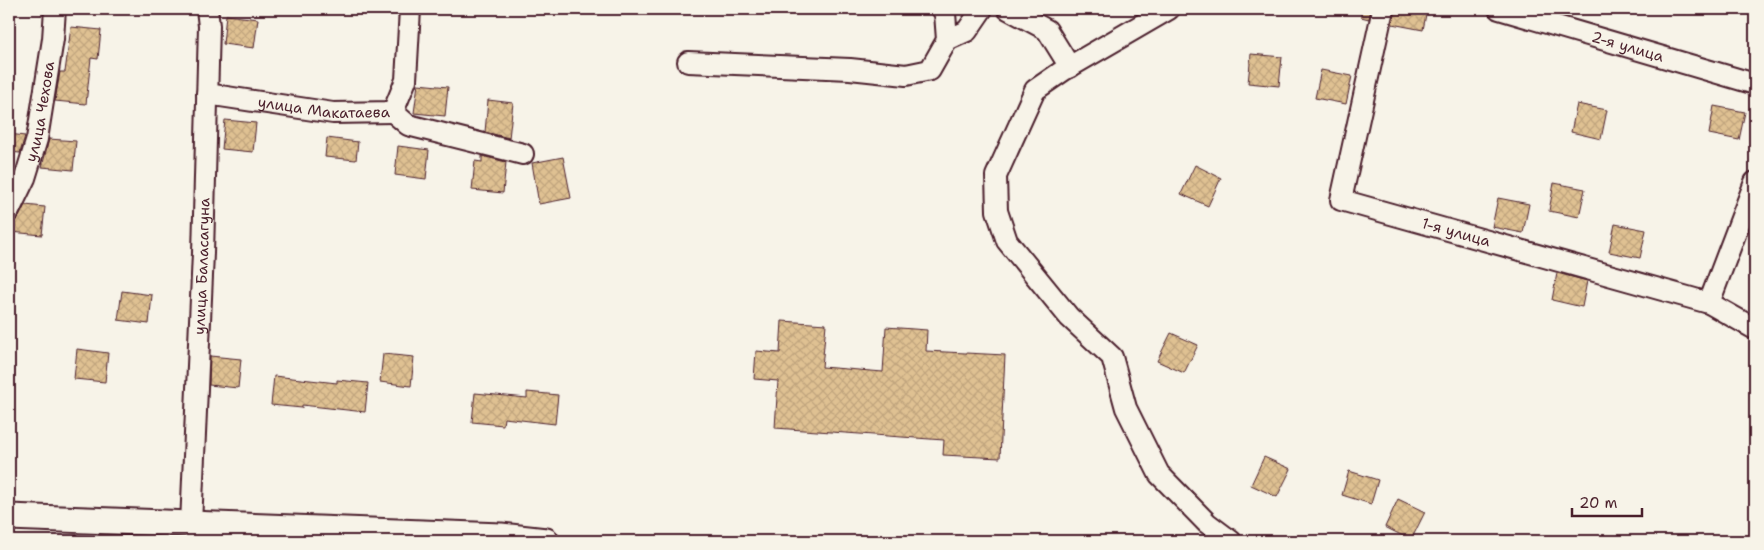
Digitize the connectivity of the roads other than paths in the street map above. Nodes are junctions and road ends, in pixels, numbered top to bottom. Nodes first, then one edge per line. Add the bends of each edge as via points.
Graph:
1 (55, 9) edge
2 (207, 9) edge
3 (410, 9) edge
4 (942, 9) edge
5 (982, 9) edge
6 (1008, 9) edge
7 (1170, 9) edge
8 (1383, 9) edge
9 (1499, 9) edge
10 (947, 40) junction
11 (688, 62) dead end
12 (1070, 67) junction
13 (1755, 84) edge
14 (207, 94) junction
15 (393, 112) junction
16 (523, 154) dead end
17 (1755, 182) edge
18 (9, 211) edge
19 (1709, 303) junction
20 (1755, 329) edge
21 (9, 517) edge
22 (191, 524) junction
23 (546, 541) edge
24 (1231, 541) edge

1 - 18 street, улица Чехова via 36,139 26,178
2 - 14 street, улица Баласагуна
3 - 15 street, улица Макатаева via 406,80
4 - 10 street
5 - 10 street via 967,30
6 - 12 street via 1047,30
7 - 12 street
8 - 19 street, 1-я улица via 1341,200
9 - 13 street, 2-я улица
10 - 11 street via 930,70 906,75 850,69
12 - 24 street via 1035,90 996,176 997,211 1007,241 1070,318 1112,357 1126,408 1159,474 1207,523
14 - 15 street, улица Макатаева via 333,114
14 - 22 street, улица Баласагуна
15 - 16 street via 408,125
17 - 19 street
19 - 20 street, 1-я улица
21 - 22 street
22 - 23 street via 501,536

